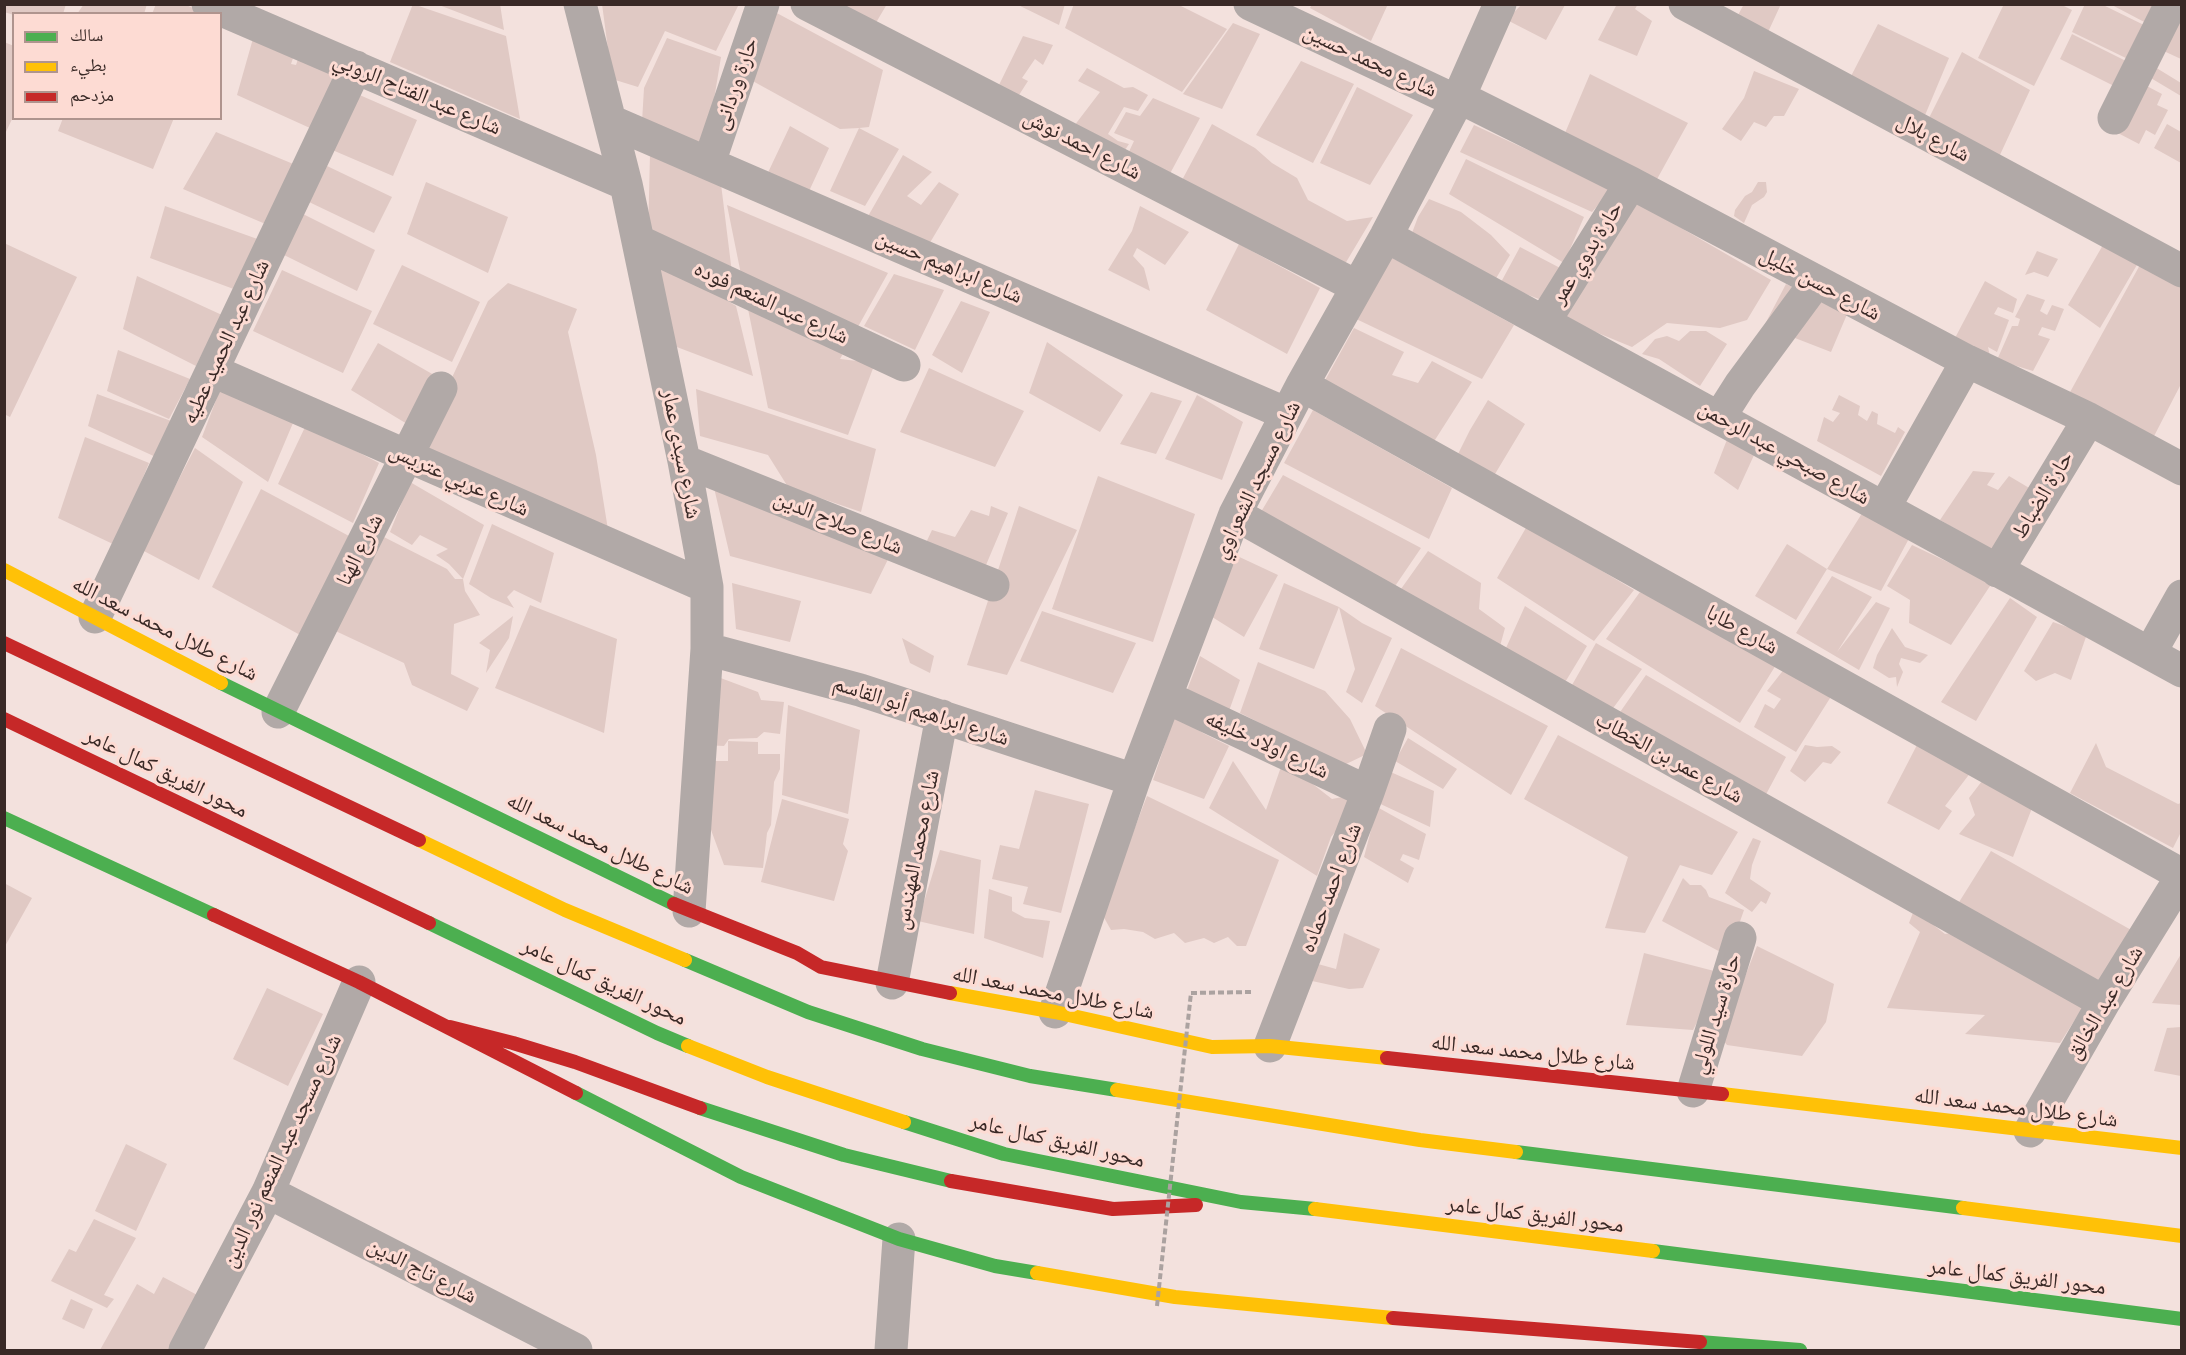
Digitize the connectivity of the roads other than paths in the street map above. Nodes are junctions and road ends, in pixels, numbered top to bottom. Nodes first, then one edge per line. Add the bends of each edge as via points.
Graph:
1 (208, 4) edge
2 (579, 4) edge
3 (763, 4) edge
4 (807, 4) edge
5 (1250, 4) edge
6 (1500, 4) edge
7 (1685, 4) edge
8 (2171, 4) edge
9 (250, 13) edge
10 (356, 67) junction
11 (1458, 99) junction
12 (2114, 118) dead end
13 (610, 121) junction
14 (709, 163) junction
15 (1631, 183) junction
16 (626, 184) junction
17 (1386, 236) junction
18 (638, 241) junction
19 (2181, 271) edge
20 (1816, 282) junction
21 (1356, 286) junction
22 (1544, 322) junction
23 (1967, 361) junction
24 (904, 365) dead end
25 (213, 371) junction
26 (1302, 385) junction
27 (441, 388) dead end
28 (1287, 414) junction
29 (1719, 418) junction
30 (2088, 419) junction
31 (407, 457) junction
32 (684, 461) junction
33 (2181, 469) edge
34 (1884, 508) junction
35 (1235, 514) junction
36 (4, 570) edge
37 (1997, 571) junction
38 (993, 585) dead end
39 (706, 587) junction
40 (2181, 596) edge
41 (95, 617) junction
42 (4, 643) edge
43 (707, 648) junction
44 (2150, 653) junction
45 (2181, 671) edge
46 (1166, 697) junction
47 (278, 712) junction
48 (942, 716) junction
49 (4, 719) edge
50 (1390, 729) dead end
51 (1134, 780) junction
52 (1368, 792) junction
53 (4, 818) edge
54 (2181, 875) edge
55 (689, 911) junction
56 (1740, 938) dead end
57 (359, 982) junction
58 (892, 983) junction
59 (2104, 1002) junction
60 (1055, 1012) junction
61 (450, 1028) junction
62 (1270, 1046) junction
63 (1693, 1091) junction
64 (2030, 1131) junction
65 (2181, 1148) edge
66 (268, 1192) junction
67 (1242, 1202) junction
68 (2181, 1236) edge
69 (899, 1239) junction
70 (2181, 1319) edge
71 (185, 1350) edge
72 (576, 1350) edge
73 (891, 1350) edge
74 (1800, 1350) edge

1 - 9 street, شارع عبد الفتاح الروبي
2 - 13 street, شارع سيدى عمار
3 - 14 street, حارة وردانى
4 - 21 street, شارع احمد نوش
5 - 11 street, شارع محمد حسين
6 - 11 street, شارع مسجد الشعراوي
7 - 19 street, شارع بلال
8 - 12 street
9 - 10 street, شارع عبد الفتاح الروبي
10 - 16 street, شارع عبد الفتاح الروبي
10 - 25 street, شارع عبد الحميد عطيه
11 - 15 street, شارع حسن خليل
11 - 17 street, شارع مسجد الشعراوي
13 - 14 street, شارع ابراهيم حسين
13 - 16 street, شارع سيدى عمار
14 - 28 street, شارع ابراهيم حسين
15 - 20 street, شارع حسن خليل
15 - 22 street, حارة بدوي عمر
16 - 18 street, شارع سيدى عمار
17 - 21 street, شارع مسجد الشعراوي
17 - 22 street, شارع صبحي عبد الرحمن
18 - 24 street, شارع عبد المنعم فوده
18 - 32 street, شارع سيدى عمار
20 - 23 street, شارع حسن خليل
20 - 29 street
21 - 26 street, شارع مسجد الشعراوي
22 - 29 street, شارع صبحي عبد الرحمن
23 - 30 street, شارع حسن خليل
23 - 34 street
25 - 31 street, شارع عربي عتريس
25 - 41 street, شارع عبد الحميد عطيه
26 - 28 street, شارع مسجد الشعراوي
26 - 54 street, شارع طابا
27 - 31 street, شارع الهنا
28 - 35 street, شارع مسجد الشعراوي
29 - 34 street, شارع صبحي عبد الرحمن
30 - 33 street, شارع حسن خليل
30 - 37 street, حارة الضباط
31 - 39 street, شارع عربي عتريس
31 - 47 street, شارع الهنا
32 - 38 street, شارع صلاح الدين
32 - 39 street, شارع سيدى عمار
34 - 37 street, شارع صبحي عبد الرحمن
35 - 46 street, شارع مسجد الشعراوي
35 - 59 street, شارع عمر بن الخطاب
36 - 41 main road, شارع طلال محمد سعد الله
37 - 44 street, شارع صبحي عبد الرحمن
39 - 43 street, شارع سيدى عمار
40 - 44 street
41 - 47 main road, شارع طلال محمد سعد الله
42 - 68 main road, محور الفريق كمال عامر via 565,910 808,1012 922,1049 1030,1076 1420,1140
43 - 48 street, شارع ابراهيم أبو القاسم
43 - 55 street, شارع سيدى عمار
44 - 45 street, شارع صبحي عبد الرحمن
46 - 51 street, شارع مسجد الشعراوي
46 - 52 street, شارع اولاد خليفه
47 - 55 main road, شارع طلال محمد سعد الله
48 - 51 street, شارع ابراهيم أبو القاسم
48 - 58 street, شارع محمد المهندس
49 - 67 main road, محور الفريق كمال عامر via 657,1033 767,1077 1004,1154
50 - 52 street, شارع احمد حماده
51 - 60 street, شارع مسجد الشعراوي
52 - 62 street, شارع احمد حماده
53 - 57 main road
54 - 59 street, شارع عبد الخالق
55 - 58 main road, شارع طلال محمد سعد الله via 797,953 821,967
56 - 63 street, حارة سيد اللولي
57 - 61 main road
57 - 66 street, شارع مسجد عبد المنعم نور الدين
58 - 60 main road, شارع طلال محمد سعد الله
59 - 64 street, شارع عبد الخالق
60 - 62 main road, شارع طلال محمد سعد الله via 1212,1047
61 - 67 main road via 575,1062 844,1155 985,1188 1113,1209
61 - 69 main road via 741,1177
62 - 63 main road, شارع طلال محمد سعد الله
63 - 64 main road, شارع طلال محمد سعد الله
64 - 65 main road, شارع طلال محمد سعد الله
66 - 71 street, شارع مسجد عبد المنعم نور الدين
66 - 72 street, شارع تاج الدين
67 - 70 main road, محور الفريق كمال عامر via 1374,1215
69 - 73 street
69 - 74 main road via 995,1266 1175,1298

